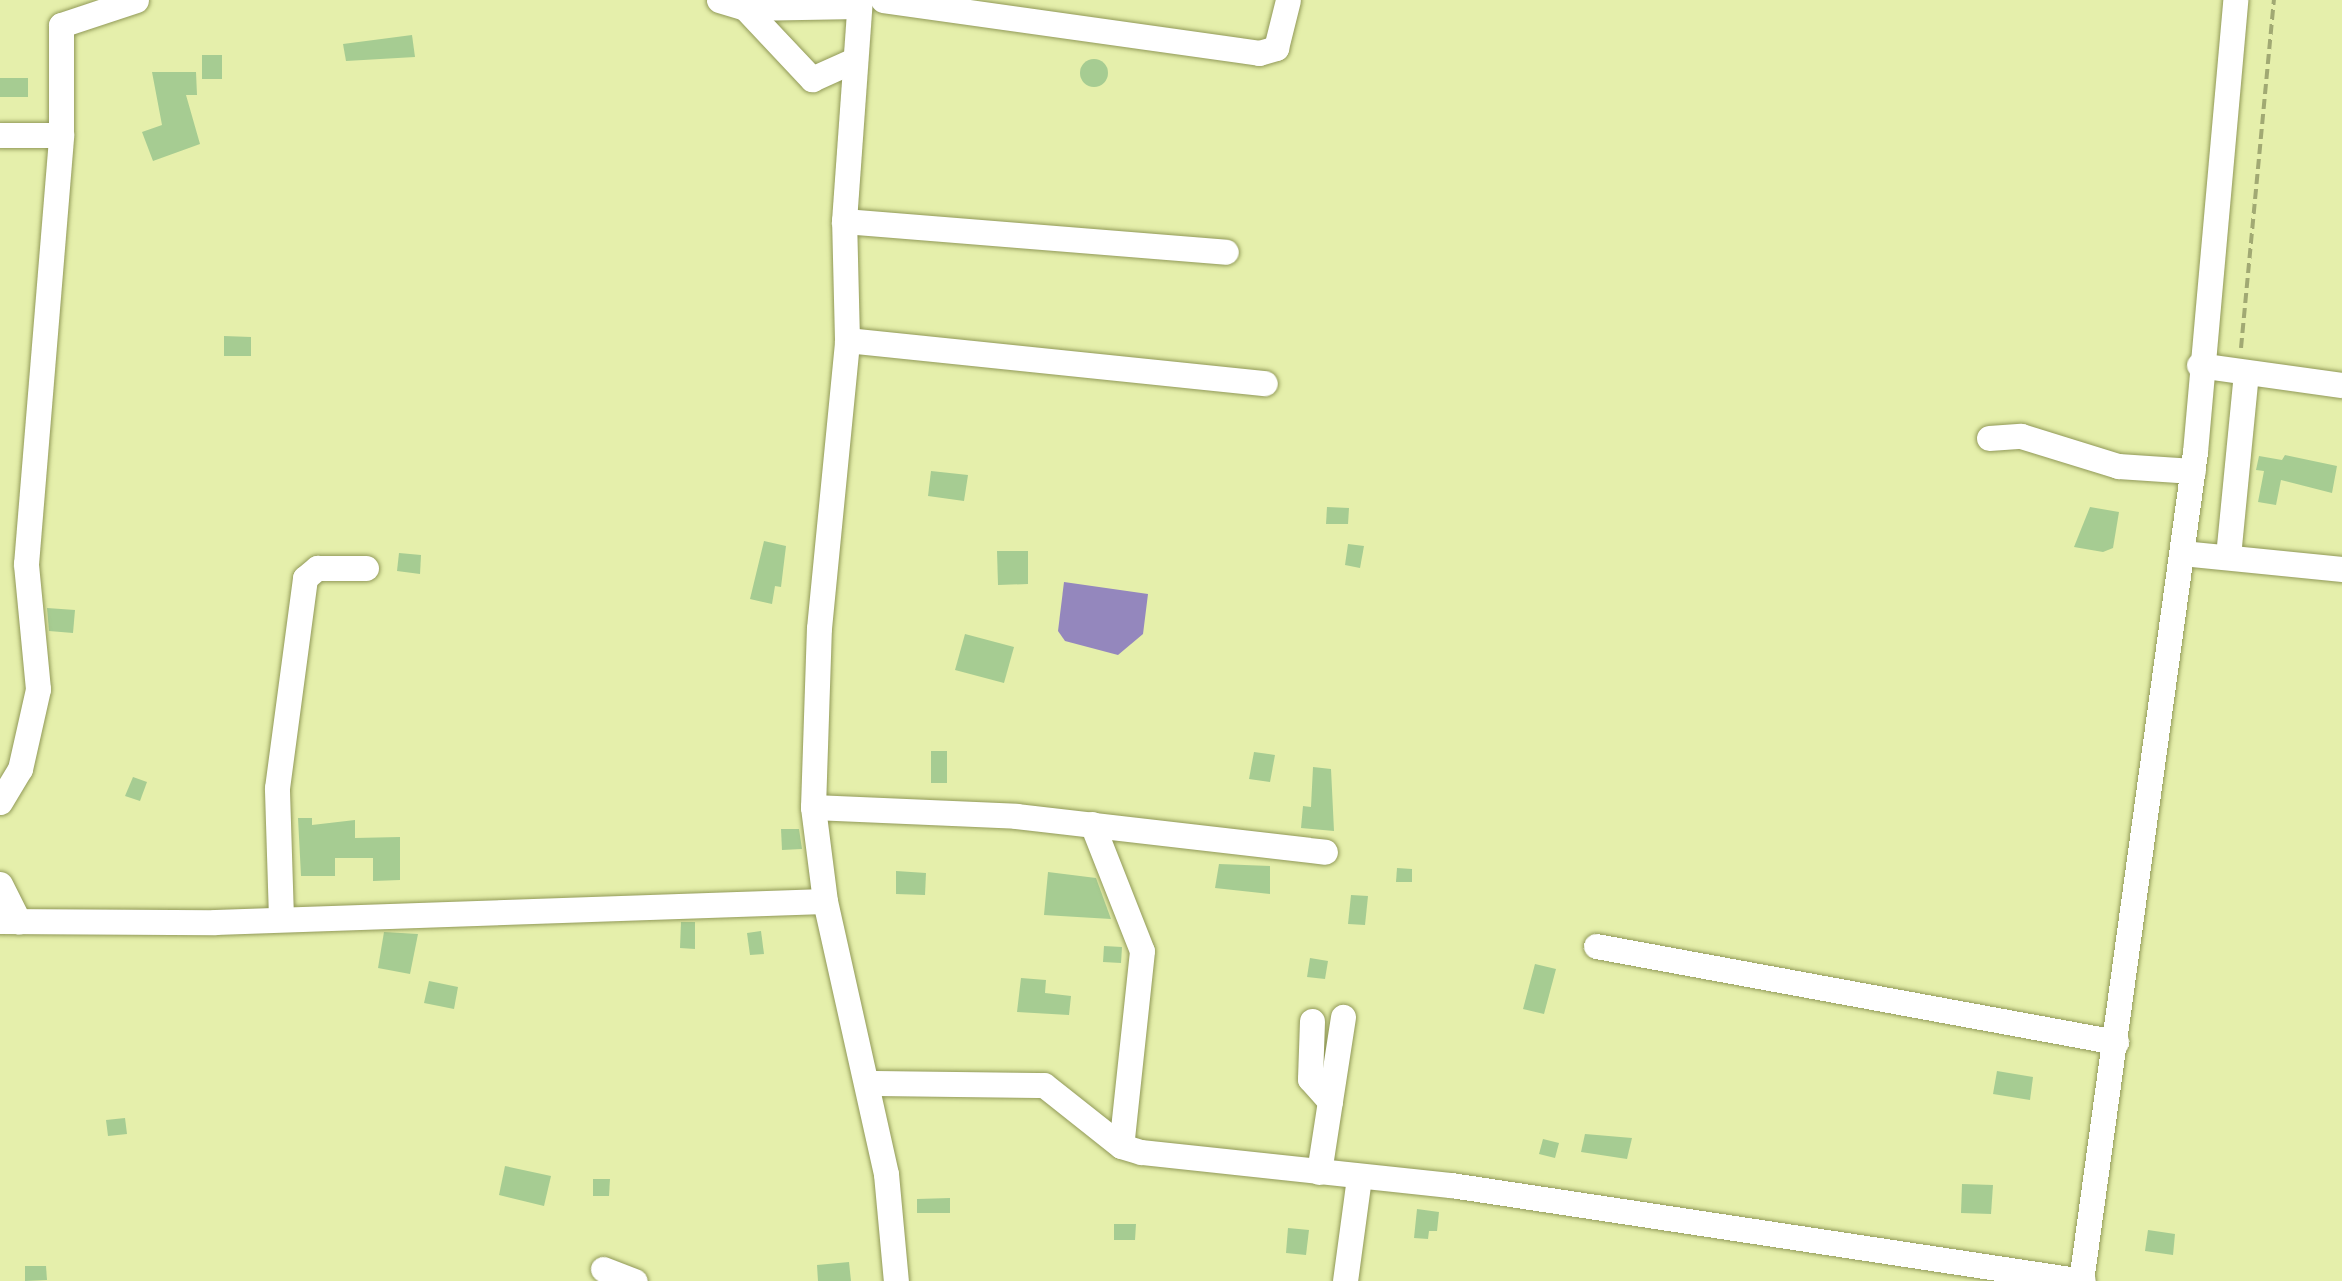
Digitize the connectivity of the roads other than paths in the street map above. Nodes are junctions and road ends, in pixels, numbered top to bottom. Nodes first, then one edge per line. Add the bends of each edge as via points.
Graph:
1 (136, 0) edge
2 (719, 0) edge
3 (1288, 0) edge
4 (2235, 0) edge
5 (868, 2) edge
6 (745, 8) junction
7 (854, 60) junction
8 (0, 134) edge
9 (61, 135) junction
10 (844, 221) junction
11 (1226, 252) dead end
12 (847, 340) junction
13 (2199, 366) junction
14 (2246, 374) junction
15 (1265, 383) dead end
16 (2342, 385) edge
17 (1989, 438) dead end
18 (2193, 471) junction
19 (2182, 552) junction
20 (2228, 556) junction
21 (366, 568) dead end
22 (2342, 569) edge
23 (0, 802) edge
24 (813, 807) junction
25 (1092, 824) junction
26 (1324, 852) dead end
27 (0, 884) edge
28 (825, 902) junction
29 (281, 918) junction
30 (10, 922) edge
31 (1596, 946) dead end
32 (1343, 1017) dead end
33 (1312, 1022) dead end
34 (2116, 1042) junction
35 (868, 1083) junction
36 (1330, 1101) junction
37 (1121, 1146) junction
38 (1318, 1172) junction
39 (1359, 1177) junction
40 (604, 1269) dead end
41 (635, 1281) edge
42 (896, 1281) edge
43 (1345, 1281) edge
44 (2082, 1281) edge

1 - 9 street via 61,24
2 - 6 street
3 - 5 street via 1276,48 1259,54
4 - 13 street
5 - 6 street
5 - 7 street
6 - 7 street via 812,80
7 - 10 street
8 - 9 street
9 - 23 street via 26,564 38,689 20,768
10 - 11 street
10 - 12 street
12 - 15 street
12 - 24 street via 818,628
13 - 14 street
13 - 18 street
14 - 16 street
14 - 20 street
17 - 18 street via 2022,436 2118,466
18 - 19 street
19 - 20 street
19 - 34 street
20 - 22 street
21 - 29 street via 317,568 305,578 277,788
24 - 25 street
24 - 28 street
25 - 26 street
25 - 37 street via 1142,951
27 - 30 street
28 - 29 street
28 - 35 street
29 - 30 street
31 - 34 street
32 - 36 street
33 - 36 street via 1310,1079
34 - 44 street
35 - 37 street via 1044,1085
35 - 42 street
36 - 38 street
37 - 38 street
38 - 39 street
39 - 43 street
39 - 44 street via 1524,1195
40 - 41 street

